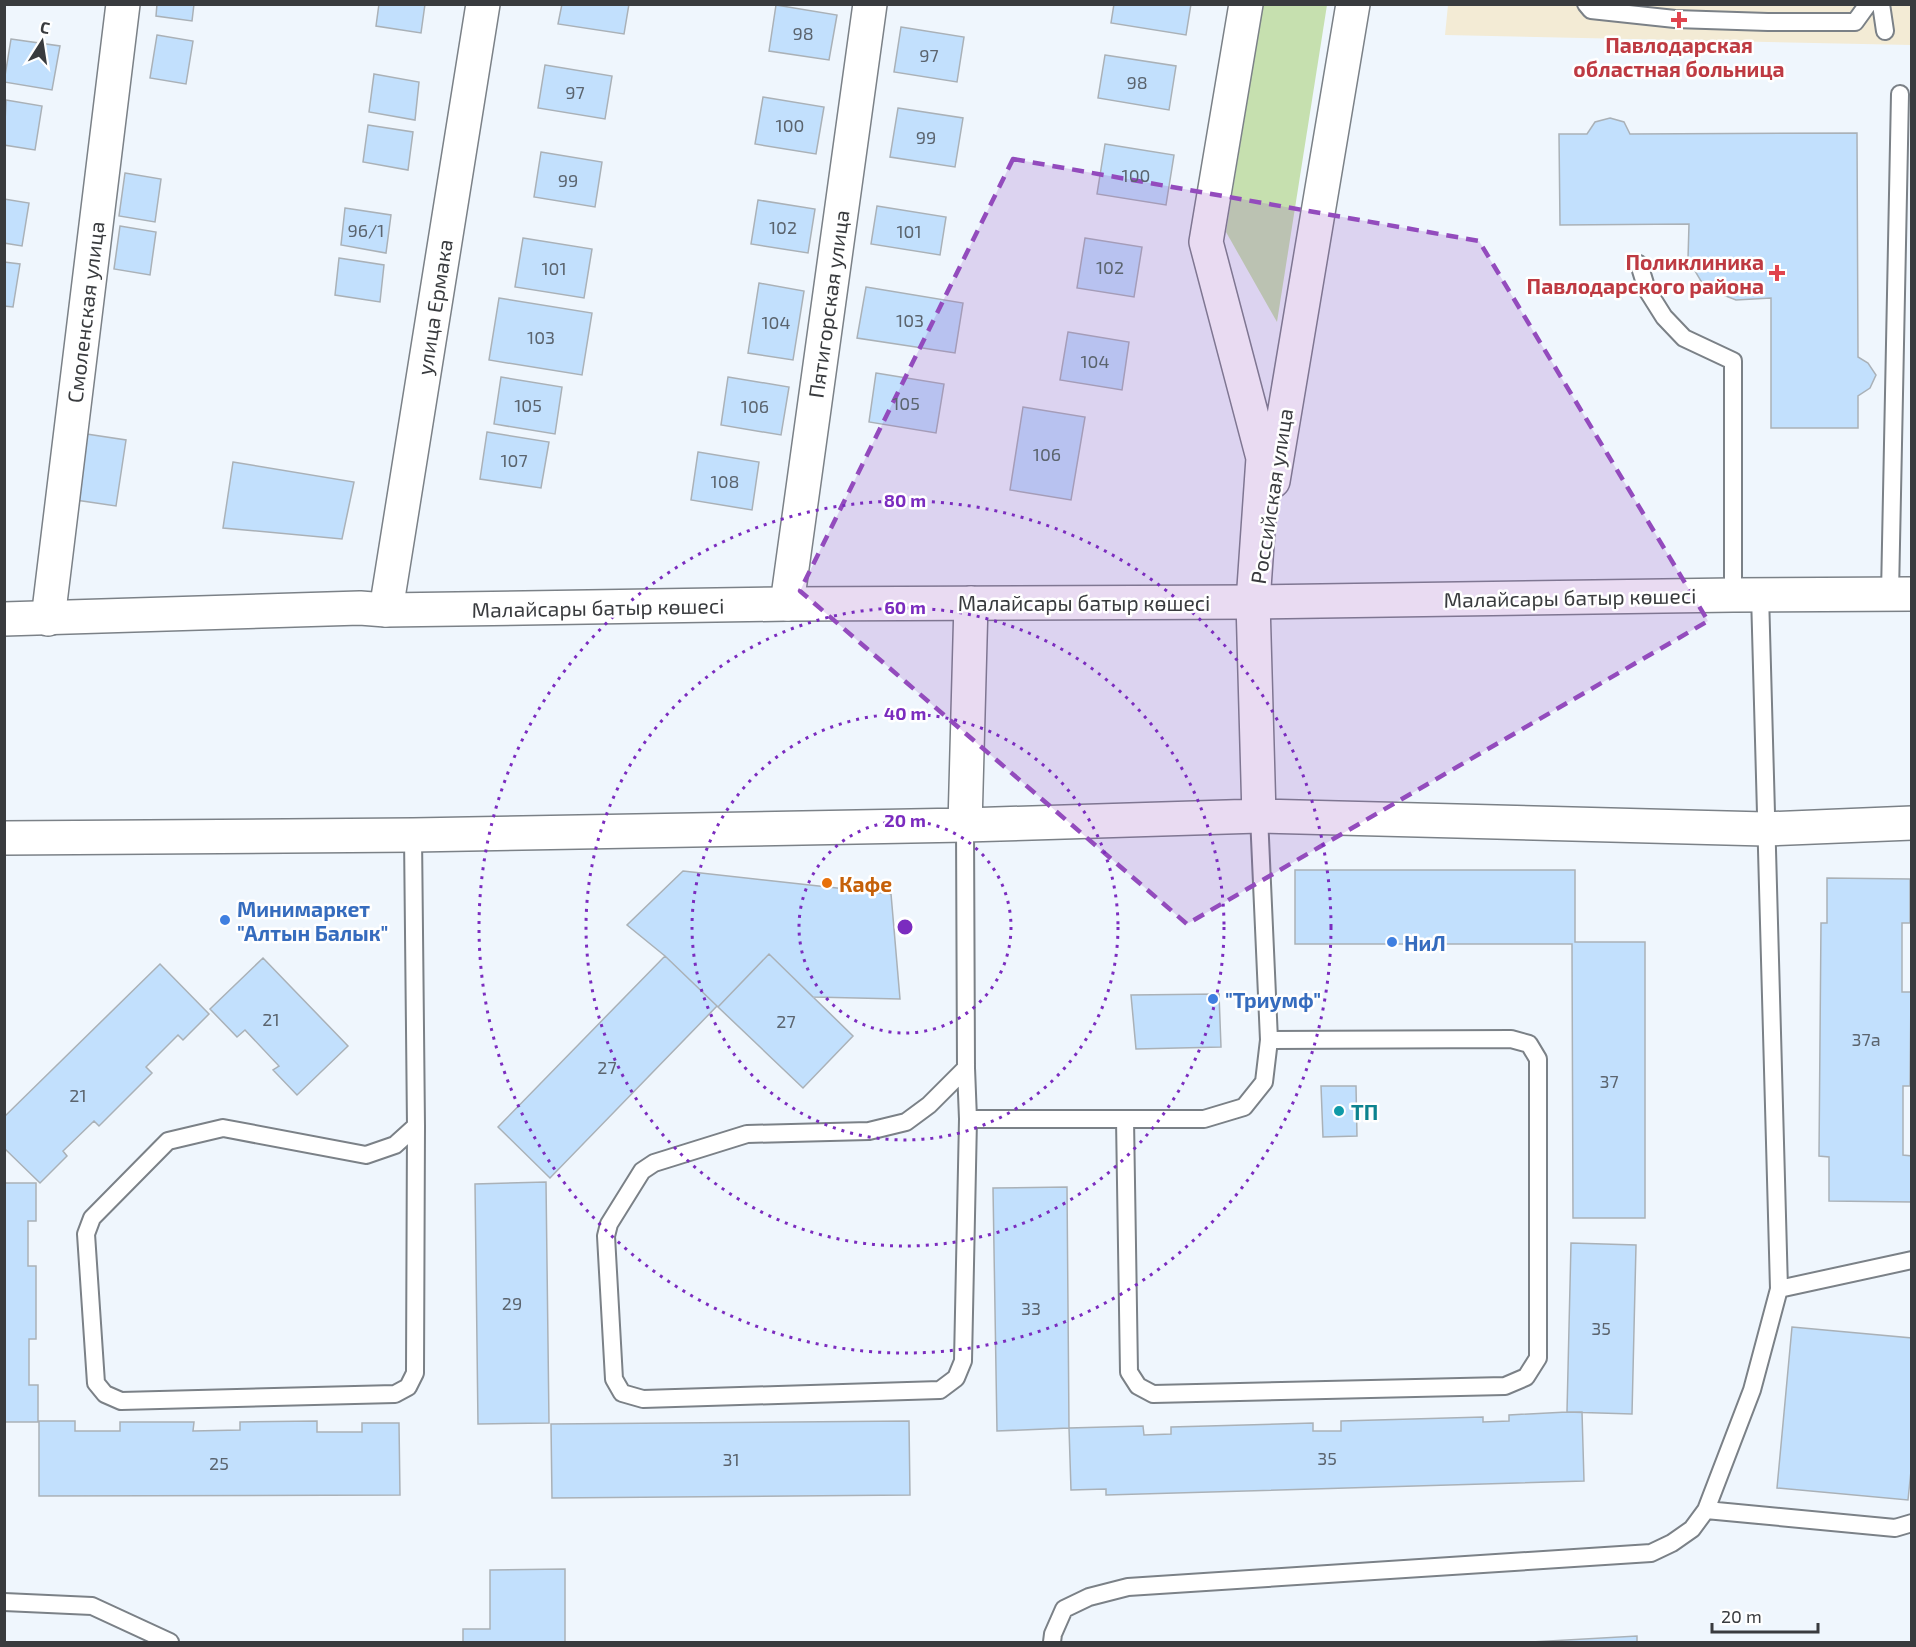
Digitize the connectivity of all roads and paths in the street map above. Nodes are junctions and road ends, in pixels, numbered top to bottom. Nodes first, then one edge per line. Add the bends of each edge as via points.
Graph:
1 (123, 4) edge
2 (483, 4) edge
3 (870, 4) edge
4 (1246, 4) edge
5 (1353, 4) edge
6 (1586, 4) edge
7 (1868, 4) edge
8 (1881, 4) edge
9 (1884, 31) dead end
10 (1900, 94) dead end
11 (1639, 264) dead end
12 (1746, 594) junction
13 (1901, 594) edge
14 (1253, 602) junction
15 (971, 603) junction
16 (787, 604) junction
17 (386, 610) junction
18 (4, 619) edge
19 (48, 619) junction
20 (1259, 816) junction
21 (1911, 823) edge
22 (965, 825) junction
23 (1765, 829) junction
24 (413, 835) junction
25 (4, 838) edge
26 (1269, 1040) junction
27 (966, 1068) junction
28 (968, 1119) junction
29 (1125, 1119) junction
30 (416, 1126) junction
31 (1911, 1260) edge
32 (1779, 1289) junction
33 (1706, 1510) junction
34 (1911, 1523) edge
35 (4, 1602) edge
36 (171, 1642) edge
37 (1052, 1642) edge

1 - 19 street, Смоленская улица
2 - 17 street, улица Ермака
3 - 16 street, Пятигорская улица
4 - 14 street, Российская улица via 1206,242 1263,458
5 - 14 street, Российская улица
6 - 7 lane via 1591,10 1675,19 1855,22
8 - 9 lane
10 - 13 lane
11 - 12 lane via 1647,290 1664,317 1684,338 1733,361
12 - 13 street, Малайсары батыр көшесі
12 - 14 street, Малайсары батыр көшесі
12 - 23 lane
14 - 15 street, Малайсары батыр көшесі
14 - 20 street
15 - 16 street, Малайсары батыр көшесі
15 - 22 street
16 - 17 street, Малайсары батыр көшесі
17 - 19 street, Малайсары батыр көшесі
18 - 19 street, Малайсары батыр көшесі
20 - 22 street
20 - 23 street
20 - 26 lane
21 - 23 street
22 - 24 street
22 - 27 lane
23 - 32 lane
24 - 25 street
24 - 30 lane
26 - 29 lane via 1264,1082 1244,1107 1204,1119
26 - 29 lane via 1512,1039 1529,1044 1538,1059 1538,1358 1526,1377 1505,1386 1423,1388 1153,1394 1138,1386 1129,1372
27 - 28 lane
27 - 28 lane via 906,1122 869,1131 747,1134 654,1163 642,1171 609,1224 606,1236 614,1379 622,1393 643,1399 940,1390 956,1378 963,1361
28 - 29 lane
30 - 30 lane via 415,1373 408,1387 395,1394 121,1401 105,1394 96,1383 86,1234 92,1218 168,1141 223,1128 366,1155 395,1145
31 - 32 lane
32 - 33 lane via 1752,1390
33 - 34 lane via 1895,1528
33 - 37 lane via 1692,1529 1651,1553 1128,1587 1089,1597 1064,1609
35 - 36 lane via 92,1606

